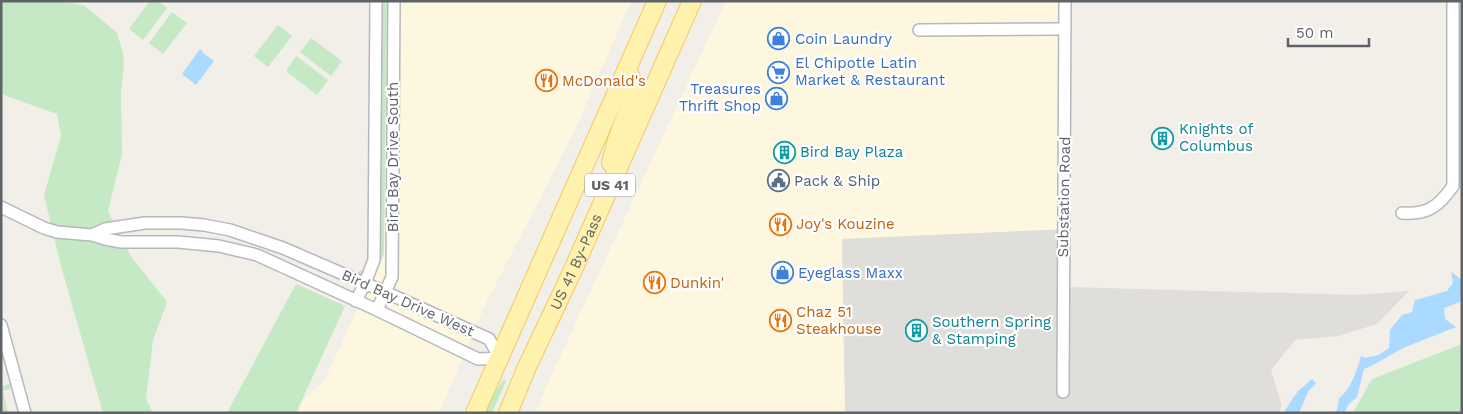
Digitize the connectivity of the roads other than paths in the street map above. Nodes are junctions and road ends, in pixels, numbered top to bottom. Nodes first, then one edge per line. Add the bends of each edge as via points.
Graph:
1 (376, 1) edge
2 (394, 1) edge
3 (657, 1) edge
4 (692, 1) edge
5 (1065, 1) edge
6 (1456, 9) edge
7 (1065, 29) junction
8 (919, 30) dead end
9 (627, 69) junction
10 (1462, 174) edge
11 (1453, 186) junction
12 (606, 196) junction
13 (1, 207) edge
14 (1402, 213) dead end
15 (92, 235) junction
16 (365, 283) junction
17 (385, 292) junction
18 (356, 301) junction
19 (376, 310) junction
20 (1, 325) edge
21 (500, 358) junction
22 (526, 369) junction
23 (1063, 392) dead end
24 (25, 413) edge
25 (475, 413) edge
26 (508, 413) edge

1 - 16 street, Bird Bay Drive South via 374,260
2 - 17 street, Bird Bay Drive South via 392,277
3 - 9 main road, US 41 By-Pass / US 41
4 - 12 main road, US 41 By-Pass / US 41
5 - 7 street, Substation Road
6 - 11 street
7 - 8 street
7 - 23 street, Substation Road
9 - 12 main road via 634,85 633,98 613,153
9 - 21 main road, US 41 By-Pass / US 41
10 - 11 street
11 - 14 street via 1444,200 1431,209
12 - 22 main road, US 41 By-Pass / US 41
13 - 15 street, Bird Bay Drive West via 57,232
15 - 16 street, Bird Bay Drive West via 105,229 146,223 204,225 274,245
15 - 18 street, Bird Bay Drive West via 121,242 219,246 257,255
16 - 17 street, Bird Bay Drive West
16 - 18 street, Bird Bay Drive South
17 - 19 street, Bird Bay Drive South
17 - 21 street, Bird Bay Drive West via 489,339
18 - 19 street, Bird Bay Drive West
19 - 21 street, Bird Bay Drive West via 478,359
20 - 24 street
21 - 22 main road
21 - 25 main road, US 41 By-Pass / US 41
22 - 26 main road, US 41 By-Pass / US 41

